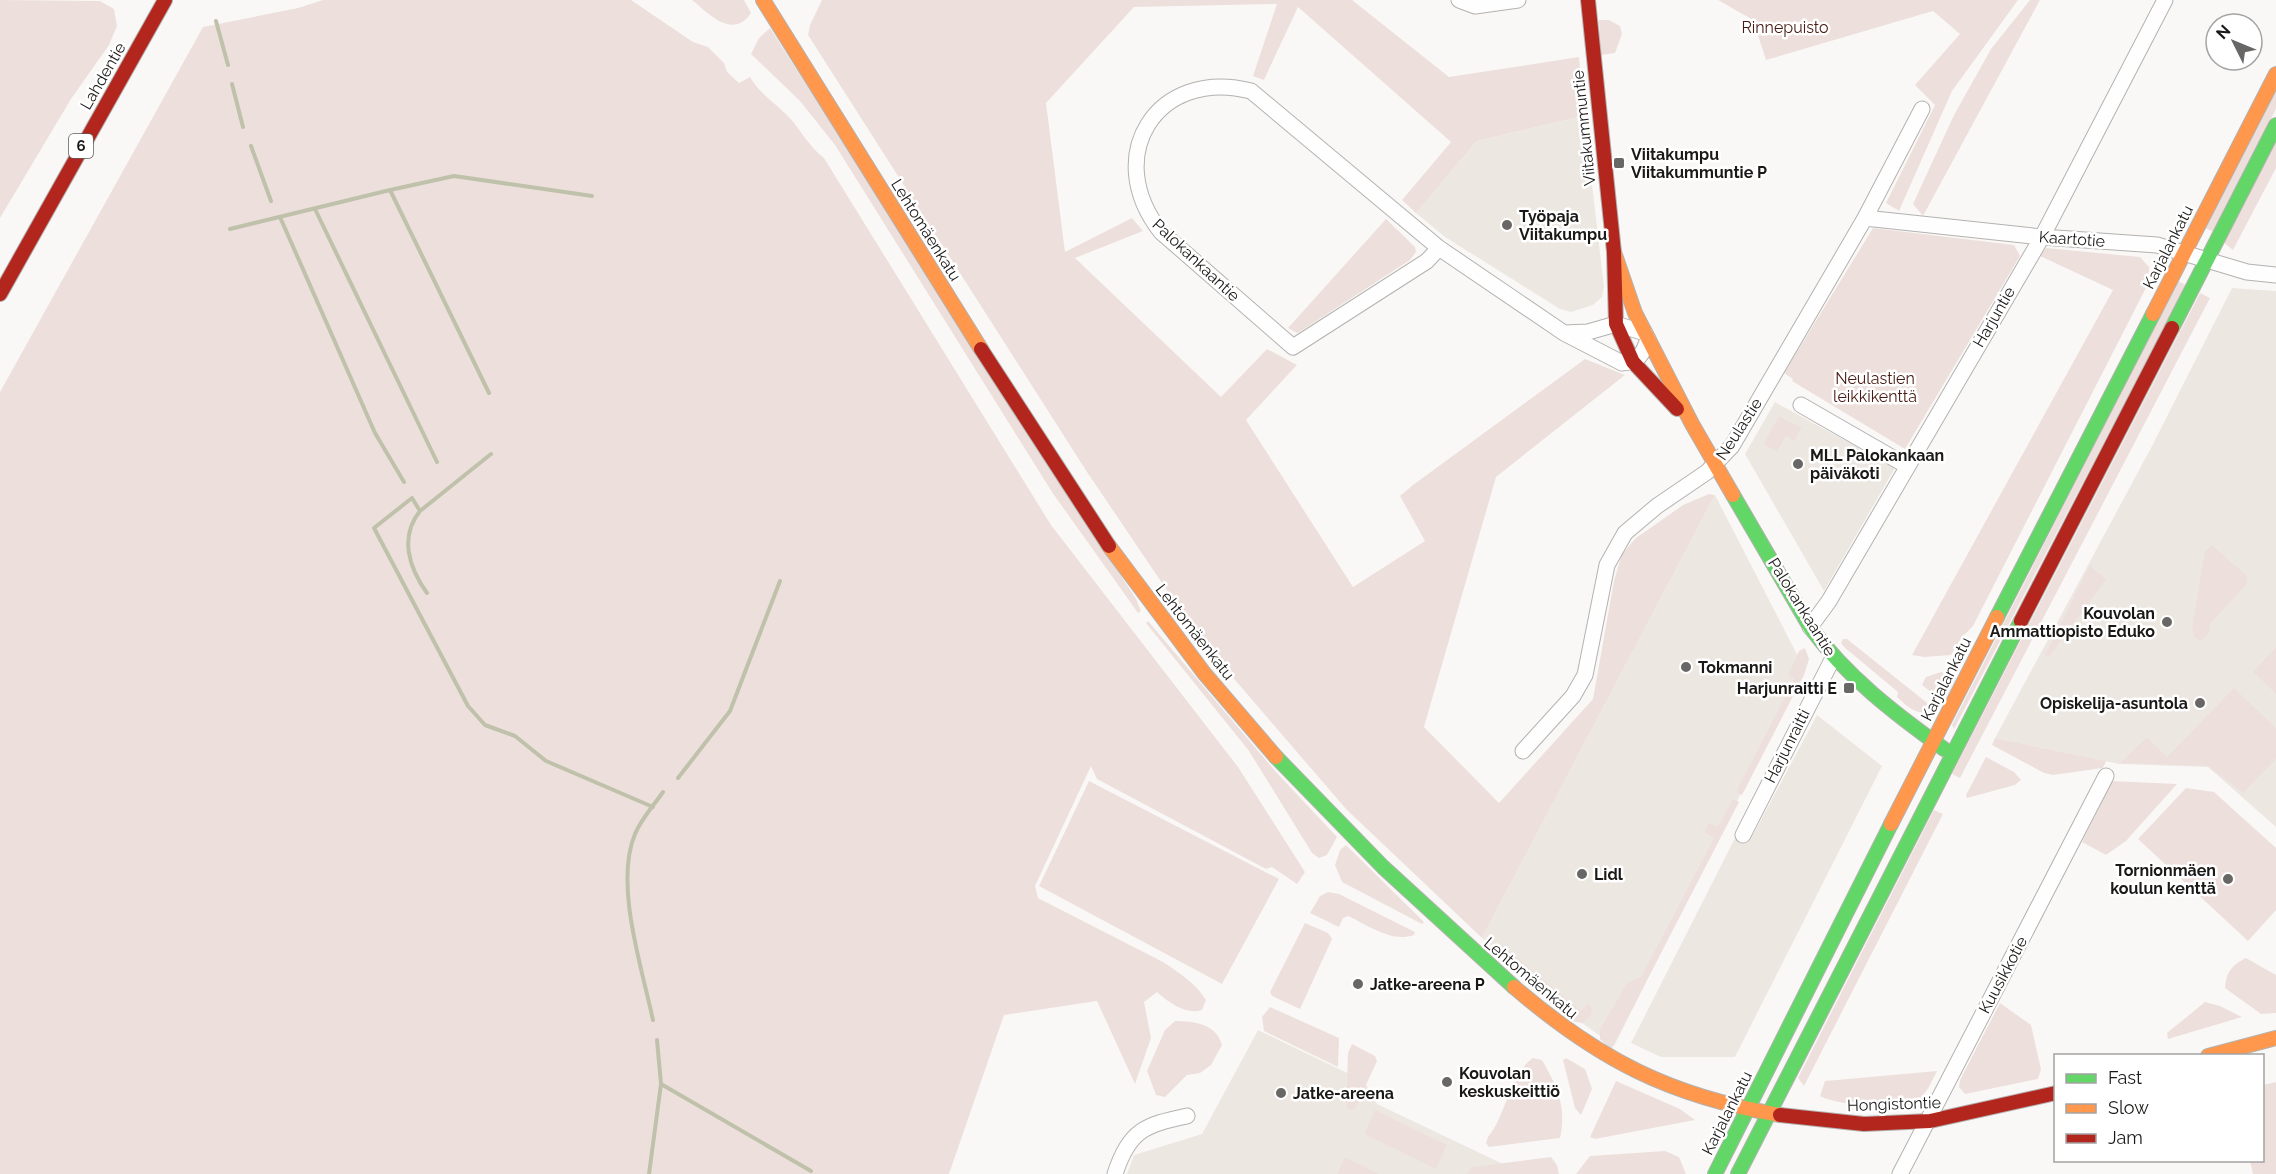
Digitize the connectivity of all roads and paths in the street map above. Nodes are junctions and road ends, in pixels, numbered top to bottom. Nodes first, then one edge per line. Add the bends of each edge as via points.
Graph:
1 (165, 0) edge
2 (763, 0) edge
3 (1459, 0) edge
4 (1518, 0) edge
5 (1588, 0) edge
6 (2165, 0) edge
7 (2276, 74) edge
8 (1922, 110) dead end
9 (2276, 125) edge
10 (1865, 218) junction
11 (2042, 237) junction
12 (1439, 248) junction
13 (1614, 252) junction
14 (2184, 252) junction
15 (2208, 259) junction
16 (2276, 274) edge
17 (0, 294) edge
18 (1616, 324) junction
19 (1564, 333) junction
20 (1646, 336) junction
21 (1633, 362) junction
22 (1801, 405) dead end
23 (1692, 424) junction
24 (1717, 463) junction
25 (1907, 466) junction
26 (1810, 627) junction
27 (1833, 658) junction
28 (1933, 741) junction
29 (1523, 751) dead end
30 (1952, 755) junction
31 (2106, 776) dead end
32 (1743, 835) dead end
33 (2276, 1038) edge
34 (2216, 1054) edge
35 (2054, 1093) edge
36 (1748, 1108) junction
37 (1768, 1111) junction
38 (1187, 1116) dead end
39 (1926, 1122) junction
40 (1115, 1174) edge
41 (1715, 1174) edge
42 (1738, 1174) edge
43 (1900, 1174) edge

1 - 17 main road, Lahdentie / 6
2 - 36 main road, Lehtomäenkatu via 1080,506 1173,634 1271,750 1401,885 1583,1043 1655,1082
3 - 4 street via 1475,6
5 - 13 main road, Viitakummuntie
6 - 11 street, Harjuntie
7 - 14 main road, Karjalankatu
8 - 10 street, Neulastie
9 - 15 main road
10 - 11 street, Kaartotie
10 - 24 street, Neulastie via 1732,446
11 - 14 street, Kaartotie via 2157,245
11 - 25 street, Harjuntie
12 - 12 street, Palokankaantie via 1251,90 1219,86 1186,93 1156,114 1139,142 1136,181 1150,219 1293,347 1427,261
12 - 19 street, Palokankaantie
13 - 18 main road, Viitakummuntie
13 - 20 main road, Viitakummuntie
14 - 15 street, Kaartotie
14 - 28 main road, Karjalankatu
15 - 16 street, Kaartotie via 2247,273
15 - 30 main road
18 - 19 street via 1588,332
18 - 20 street
18 - 21 main road, Viitakummuntie
19 - 21 street, Palokankaantie via 1606,357
20 - 21 street via 1644,351
20 - 23 main road, Palokankaantie
21 - 23 main road, Palokankaantie
22 - 25 street
23 - 24 main road, Palokankaantie
24 - 26 main road, Palokankaantie
24 - 29 street, Neulastie via 1640,519 1616,547 1601,588 1585,675 1573,696
25 - 26 street, Harjuntie
26 - 27 main road, Palokankaantie
27 - 28 main road, Palokankaantie
27 - 32 street, Harjunraitti
28 - 30 main road, Palokankaantie
28 - 36 main road, Karjalankatu
30 - 37 main road
31 - 39 street, Kuusikkotie
33 - 34 main road
35 - 39 main road, Hongistontie
36 - 37 main road, Lehtomäenkatu
36 - 41 main road, Karjalankatu
37 - 39 main road, Hongistontie via 1845,1123
37 - 42 main road
38 - 40 street via 1144,1127 1135,1134
39 - 43 street, Kuusikkotie

